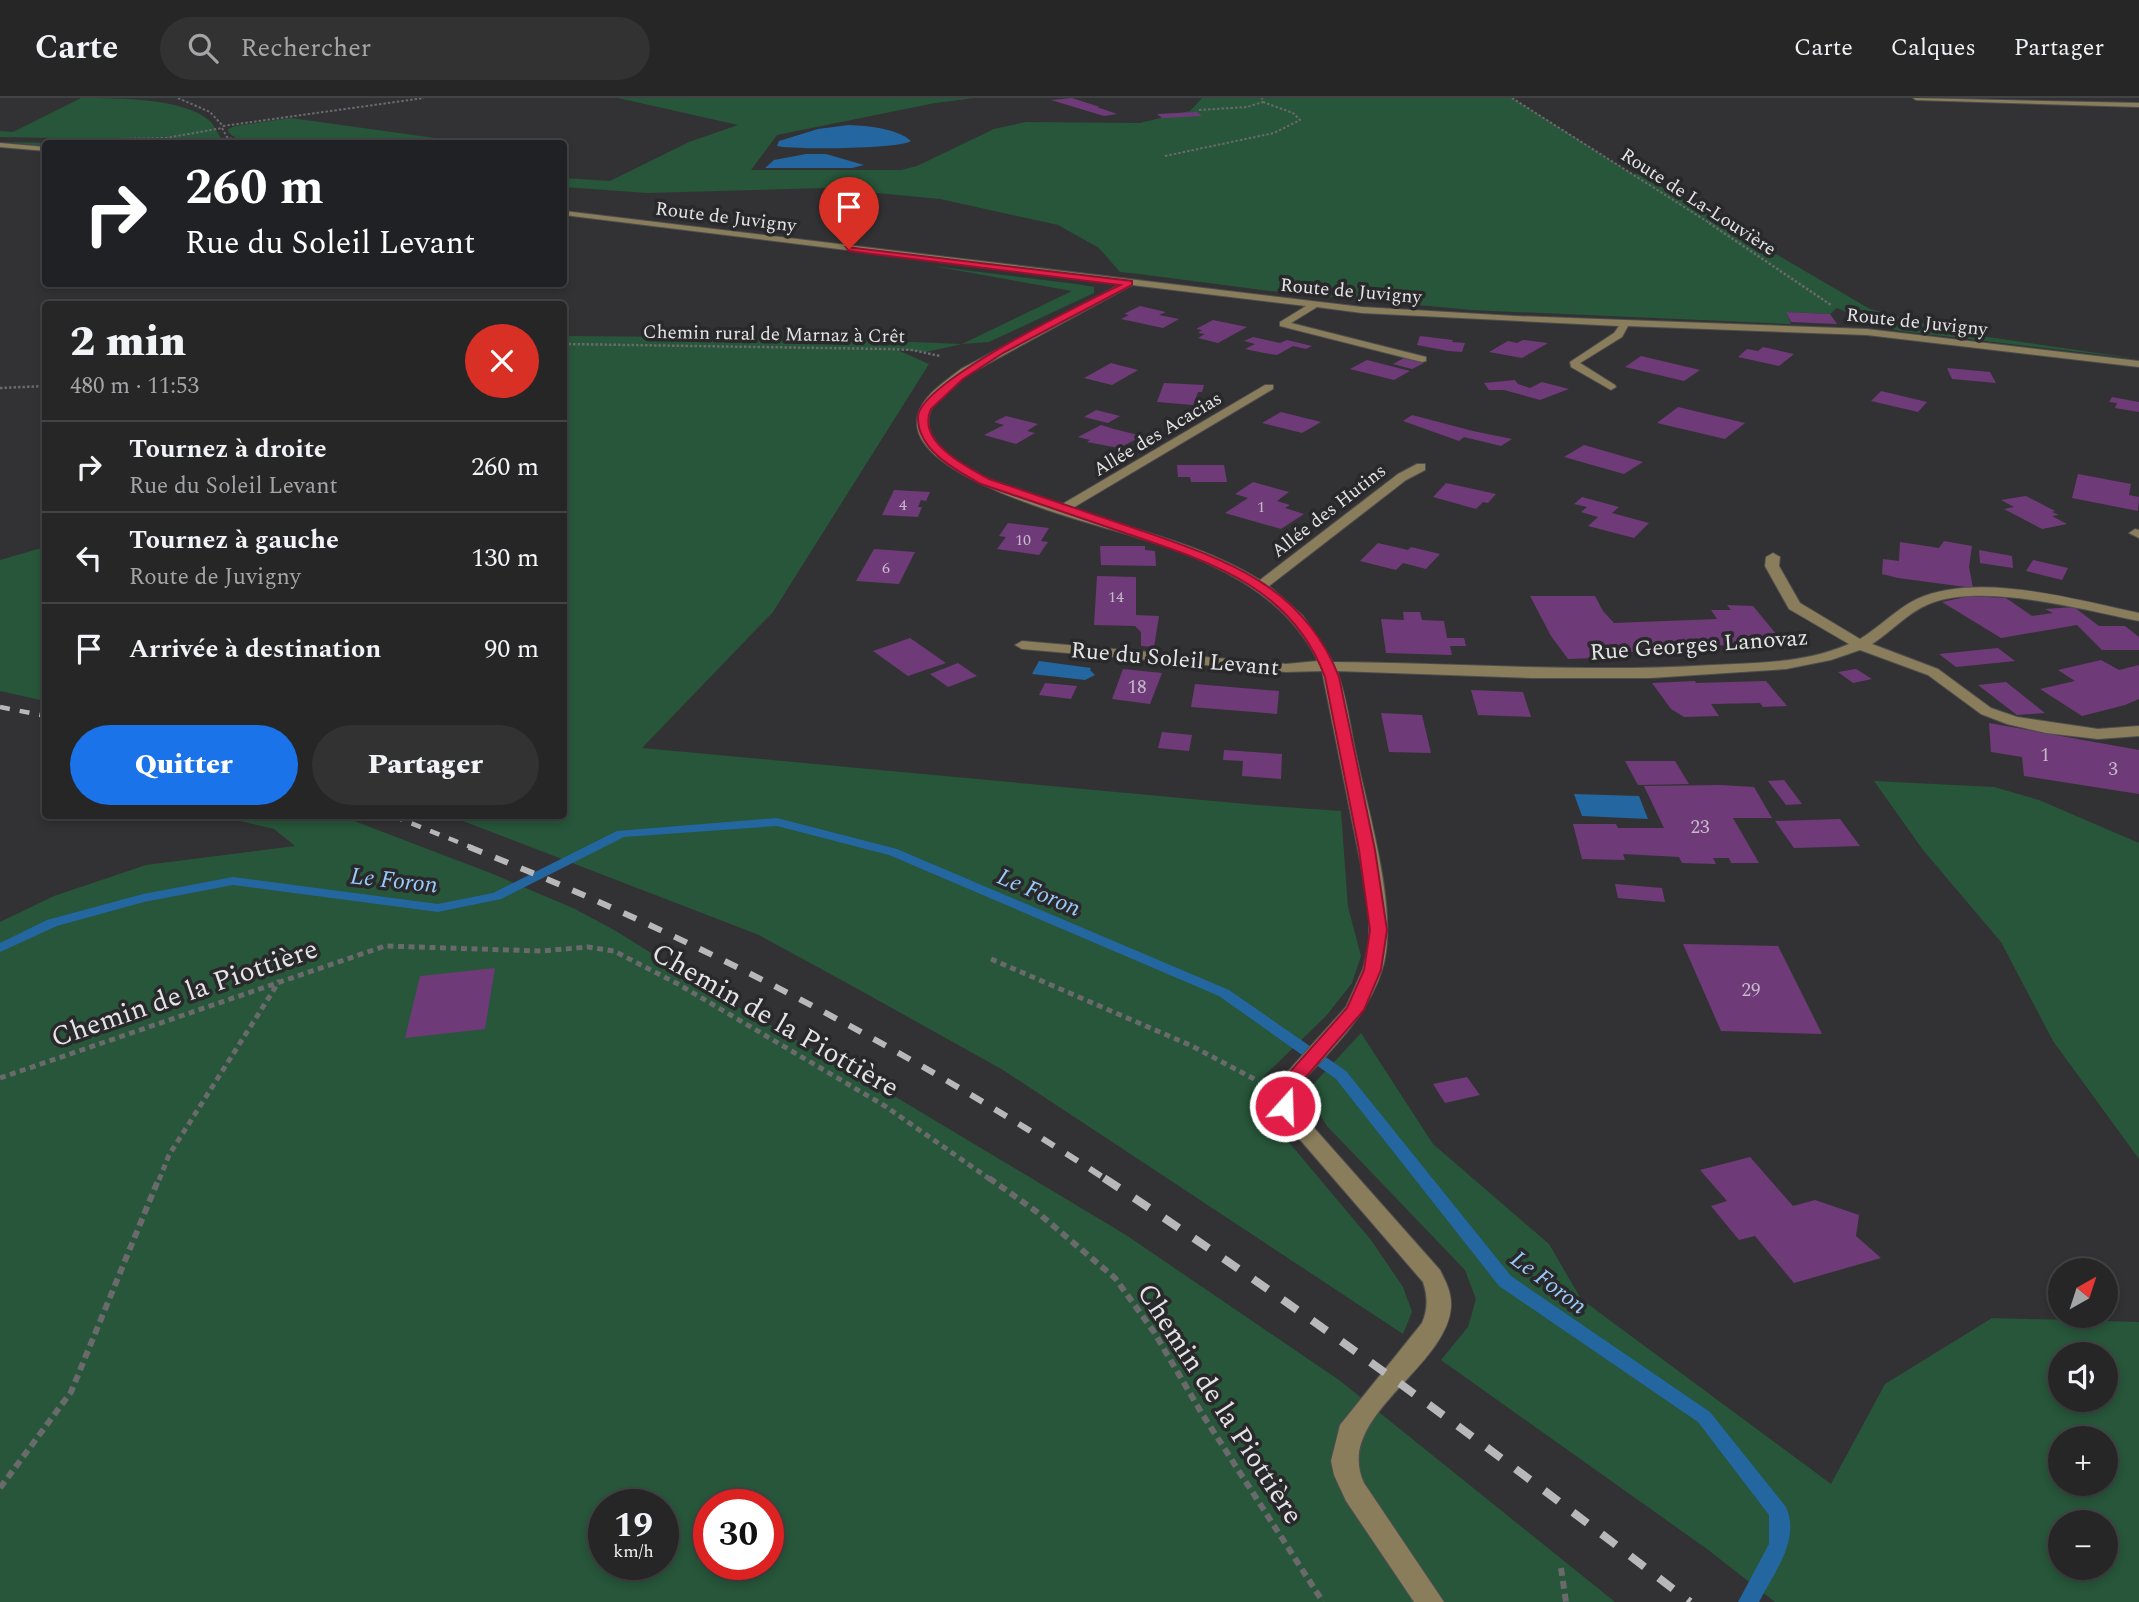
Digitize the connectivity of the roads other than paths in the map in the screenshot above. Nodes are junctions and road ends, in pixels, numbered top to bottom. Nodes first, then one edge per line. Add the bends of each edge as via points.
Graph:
1 (1916, 98) edge
2 (2139, 105) edge
3 (0, 145) edge
4 (42, 149) edge
5 (567, 214) edge
6 (1129, 283) junction
7 (1314, 305) junction
8 (1626, 322) junction
9 (1422, 359) dead end
10 (2139, 364) edge
11 (1269, 387) dead end
12 (1611, 387) dead end
13 (1421, 467) dead end
14 (1062, 509) junction
15 (1773, 557) dead end
16 (1261, 586) junction
17 (2139, 617) edge
18 (1022, 645) dead end
19 (1860, 645) junction
20 (1328, 665) junction
21 (2139, 731) edge
22 (1430, 1602) edge

1 - 2 street
3 - 4 street
5 - 6 street, Route de Juvigny
6 - 7 street, Route de Juvigny
6 - 14 street via 984,360 926,408 923,424 944,455 985,481
7 - 8 street, Route de Juvigny via 1425,315
7 - 9 street via 1283,324
8 - 10 street, Route de Juvigny via 1867,332
8 - 12 street via 1618,335 1575,365
11 - 14 street, Allée des Acacias
13 - 16 street, Allée des Hutins
14 - 16 street via 1198,554
15 - 19 street via 1772,566 1794,606
16 - 20 street via 1309,632
17 - 19 street, Rue Georges Lanovaz via 2041,598 1946,595 1908,608
18 - 20 street, Rue du Soleil Levant via 1286,668
19 - 20 street, Rue Georges Lanovaz via 1821,658 1635,674
19 - 21 street via 1924,668 1976,705 2013,721 2082,733
20 - 22 street via 1367,850 1378,943 1373,970 1355,1010 1287,1090 1291,1115 1432,1277 1441,1303 1438,1317 1414,1352 1349,1433 1345,1461 1355,1492

